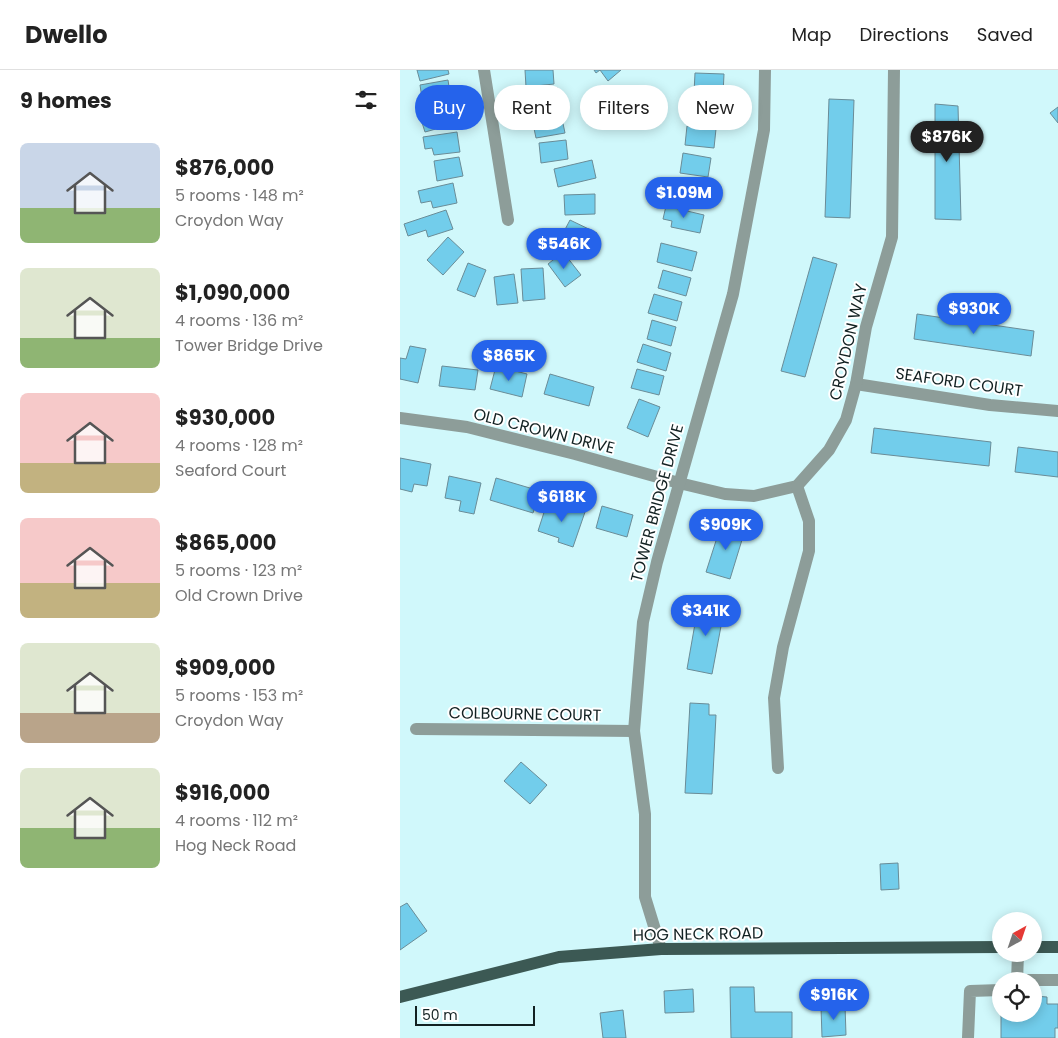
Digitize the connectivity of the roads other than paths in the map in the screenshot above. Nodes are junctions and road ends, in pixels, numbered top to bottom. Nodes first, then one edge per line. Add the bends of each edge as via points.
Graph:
1 (484, 70) edge
2 (766, 70) edge
3 (894, 70) edge
4 (508, 220) dead end
5 (856, 384) junction
6 (1058, 411) edge
7 (400, 418) edge
8 (678, 483) junction
9 (797, 486) junction
10 (416, 729) dead end
11 (634, 732) junction
12 (778, 768) dead end
13 (992, 947) edge
14 (1042, 947) edge
15 (1058, 947) edge
16 (661, 949) junction
17 (1042, 980) edge
18 (1058, 980) edge
19 (992, 990) edge
20 (400, 997) edge
21 (968, 1038) edge

1 - 4 street
2 - 8 street, TOWER BRIDGE DRIVE via 764,130 732,294
3 - 5 street, CROYDON WAY via 892,237 866,328
5 - 6 street, SEAFORD COURT via 990,405
5 - 9 street, CROYDON WAY via 846,420 828,450
7 - 8 street, OLD CROWN DRIVE via 467,428
8 - 9 street via 725,494 754,496
8 - 11 street, TOWER BRIDGE DRIVE via 643,622
9 - 12 street via 809,521 808,551 782,647 774,698
10 - 11 street, COLBOURNE COURT
11 - 16 street, TOWER BRIDGE DRIVE via 646,814 645,897
13 - 16 main road, HOG NECK ROAD
14 - 15 main road
16 - 20 main road, HOG NECK ROAD via 560,957
17 - 18 street
19 - 21 street via 970,991

